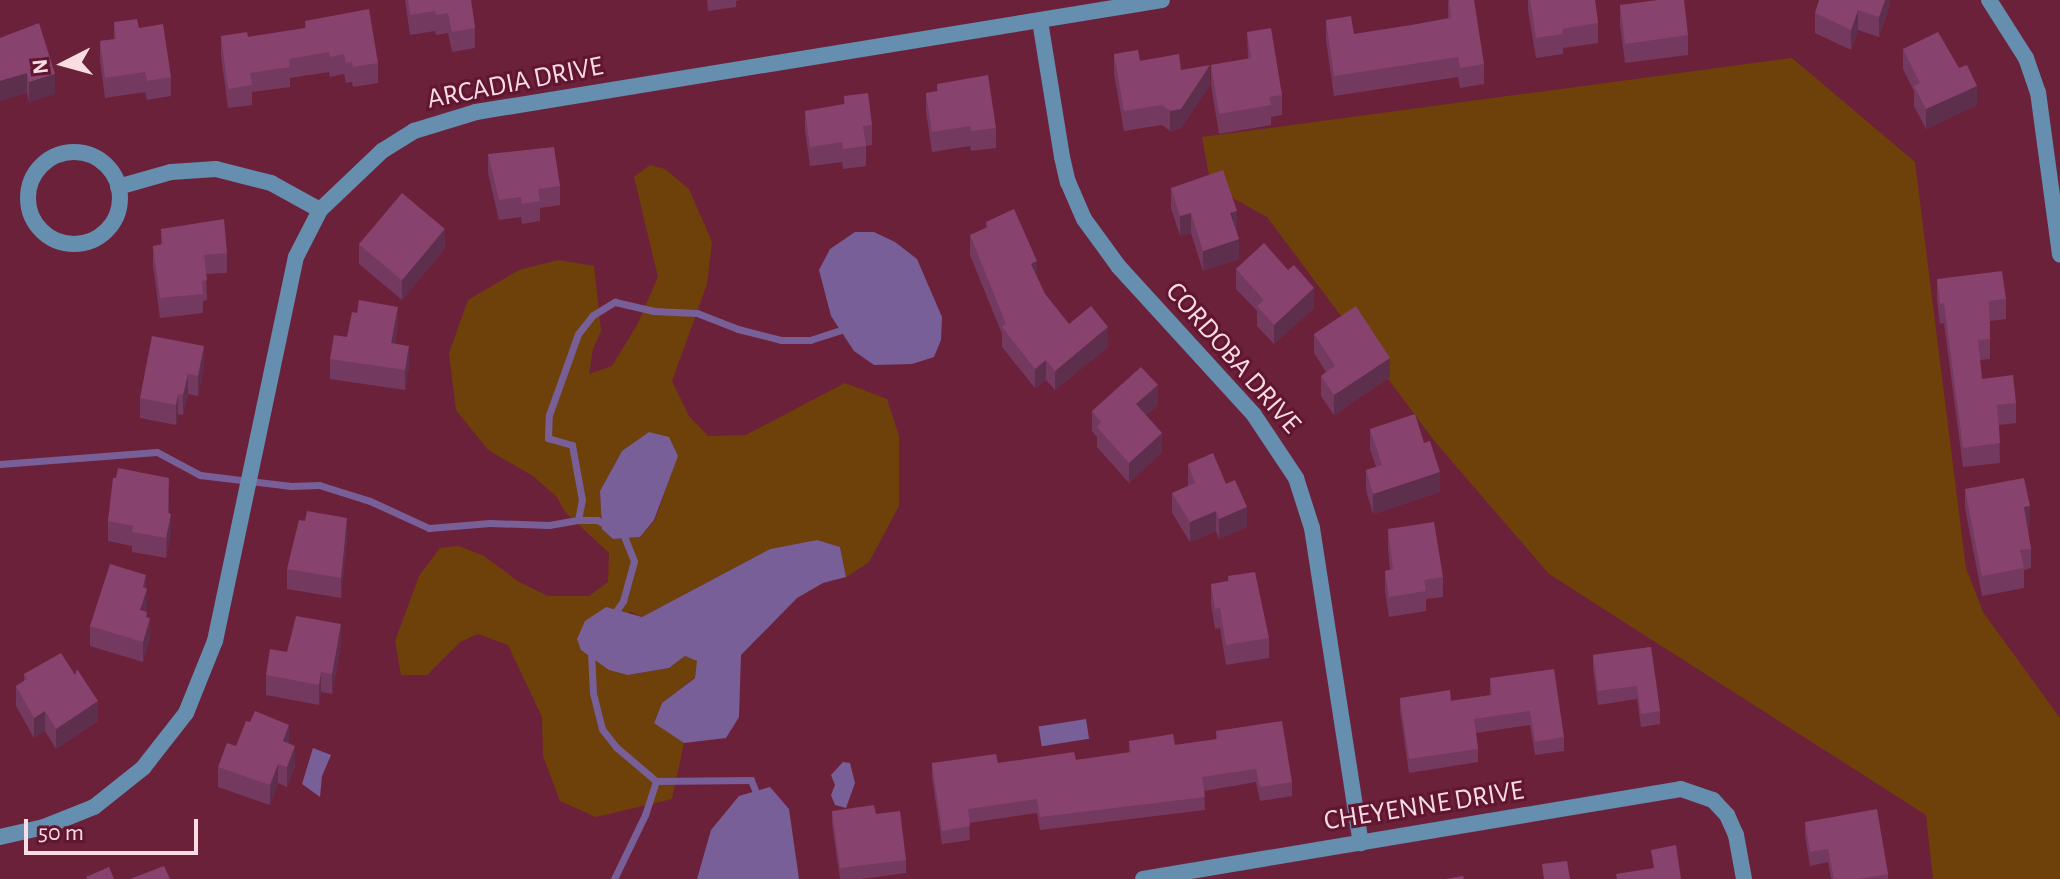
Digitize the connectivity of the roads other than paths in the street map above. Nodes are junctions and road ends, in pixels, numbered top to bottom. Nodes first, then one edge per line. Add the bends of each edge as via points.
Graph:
1 (1162, 0) edge
2 (1989, 0) edge
3 (1040, 21) junction
4 (118, 187) junction
5 (320, 210) junction
6 (2060, 255) edge
7 (0, 837) edge
8 (1361, 843) junction
9 (1143, 879) edge
10 (1744, 879) edge

1 - 3 street, ARCADIA DRIVE
2 - 6 street via 2026,58 2038,92
3 - 5 street, ARCADIA DRIVE via 442,120 382,151
3 - 8 street, CORDOBA DRIVE via 1062,157 1084,219 1112,259 1254,415 1286,460 1304,499
4 - 4 street via 104,162 91,155 62,153 38,168 27,195 29,209 46,235 77,244 92,240 110,225 119,203
4 - 5 street via 171,172 216,169 271,183
5 - 7 street, ARCADIA DRIVE via 303,238 291,275 215,641 198,689 159,752 120,789 72,818
8 - 9 street, CHEYENNE DRIVE
8 - 10 street, CHEYENNE DRIVE via 1681,789 1713,800 1732,824

